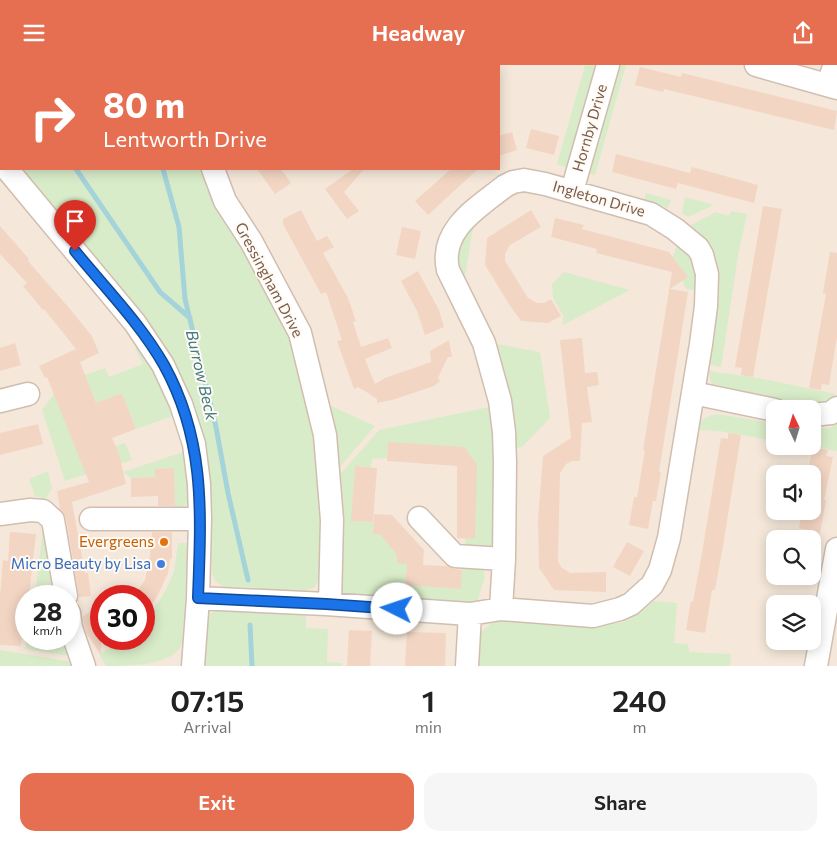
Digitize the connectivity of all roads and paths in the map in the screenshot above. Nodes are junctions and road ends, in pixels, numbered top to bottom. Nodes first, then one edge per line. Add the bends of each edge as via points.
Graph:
1 (608, 65) edge
2 (756, 65) edge
3 (833, 79) edge
4 (9, 170) edge
5 (213, 170) edge
6 (572, 191) junction
7 (692, 393) junction
8 (28, 394) dead end
9 (0, 401) edge
10 (766, 408) edge
11 (837, 409) edge
12 (821, 414) edge
13 (0, 515) edge
14 (418, 518) dead end
15 (91, 519) dead end
16 (200, 519) junction
17 (837, 549) edge
18 (504, 559) junction
19 (64, 585) edge
20 (198, 598) junction
21 (330, 604) junction
22 (501, 609) junction
23 (470, 614) junction
24 (79, 650) edge
25 (84, 666) edge
26 (193, 666) edge
27 (467, 666) edge
28 (816, 666) edge

1 - 6 street, Hornby Drive
2 - 3 street
4 - 16 street via 135,323 164,365 194,444
5 - 21 street, Gressingham Drive via 225,201 251,241 300,333 325,435 332,520
6 - 7 street, Ingleton Drive via 651,214 698,248 707,275 706,306
6 - 18 street, Ingleton Drive via 524,180 513,182 456,227 447,247 448,271 484,343 500,401 506,463
7 - 10 street
7 - 22 street, Ingleton Drive via 665,555 652,585 631,605 593,616
8 - 9 street
11 - 12 street
13 - 19 street via 43,511 53,520
14 - 18 street via 455,556
15 - 16 street
16 - 20 street
17 - 28 street
18 - 22 street, Ingleton Drive
20 - 21 street
20 - 26 street
21 - 23 street
22 - 23 street
23 - 27 street
24 - 25 street

